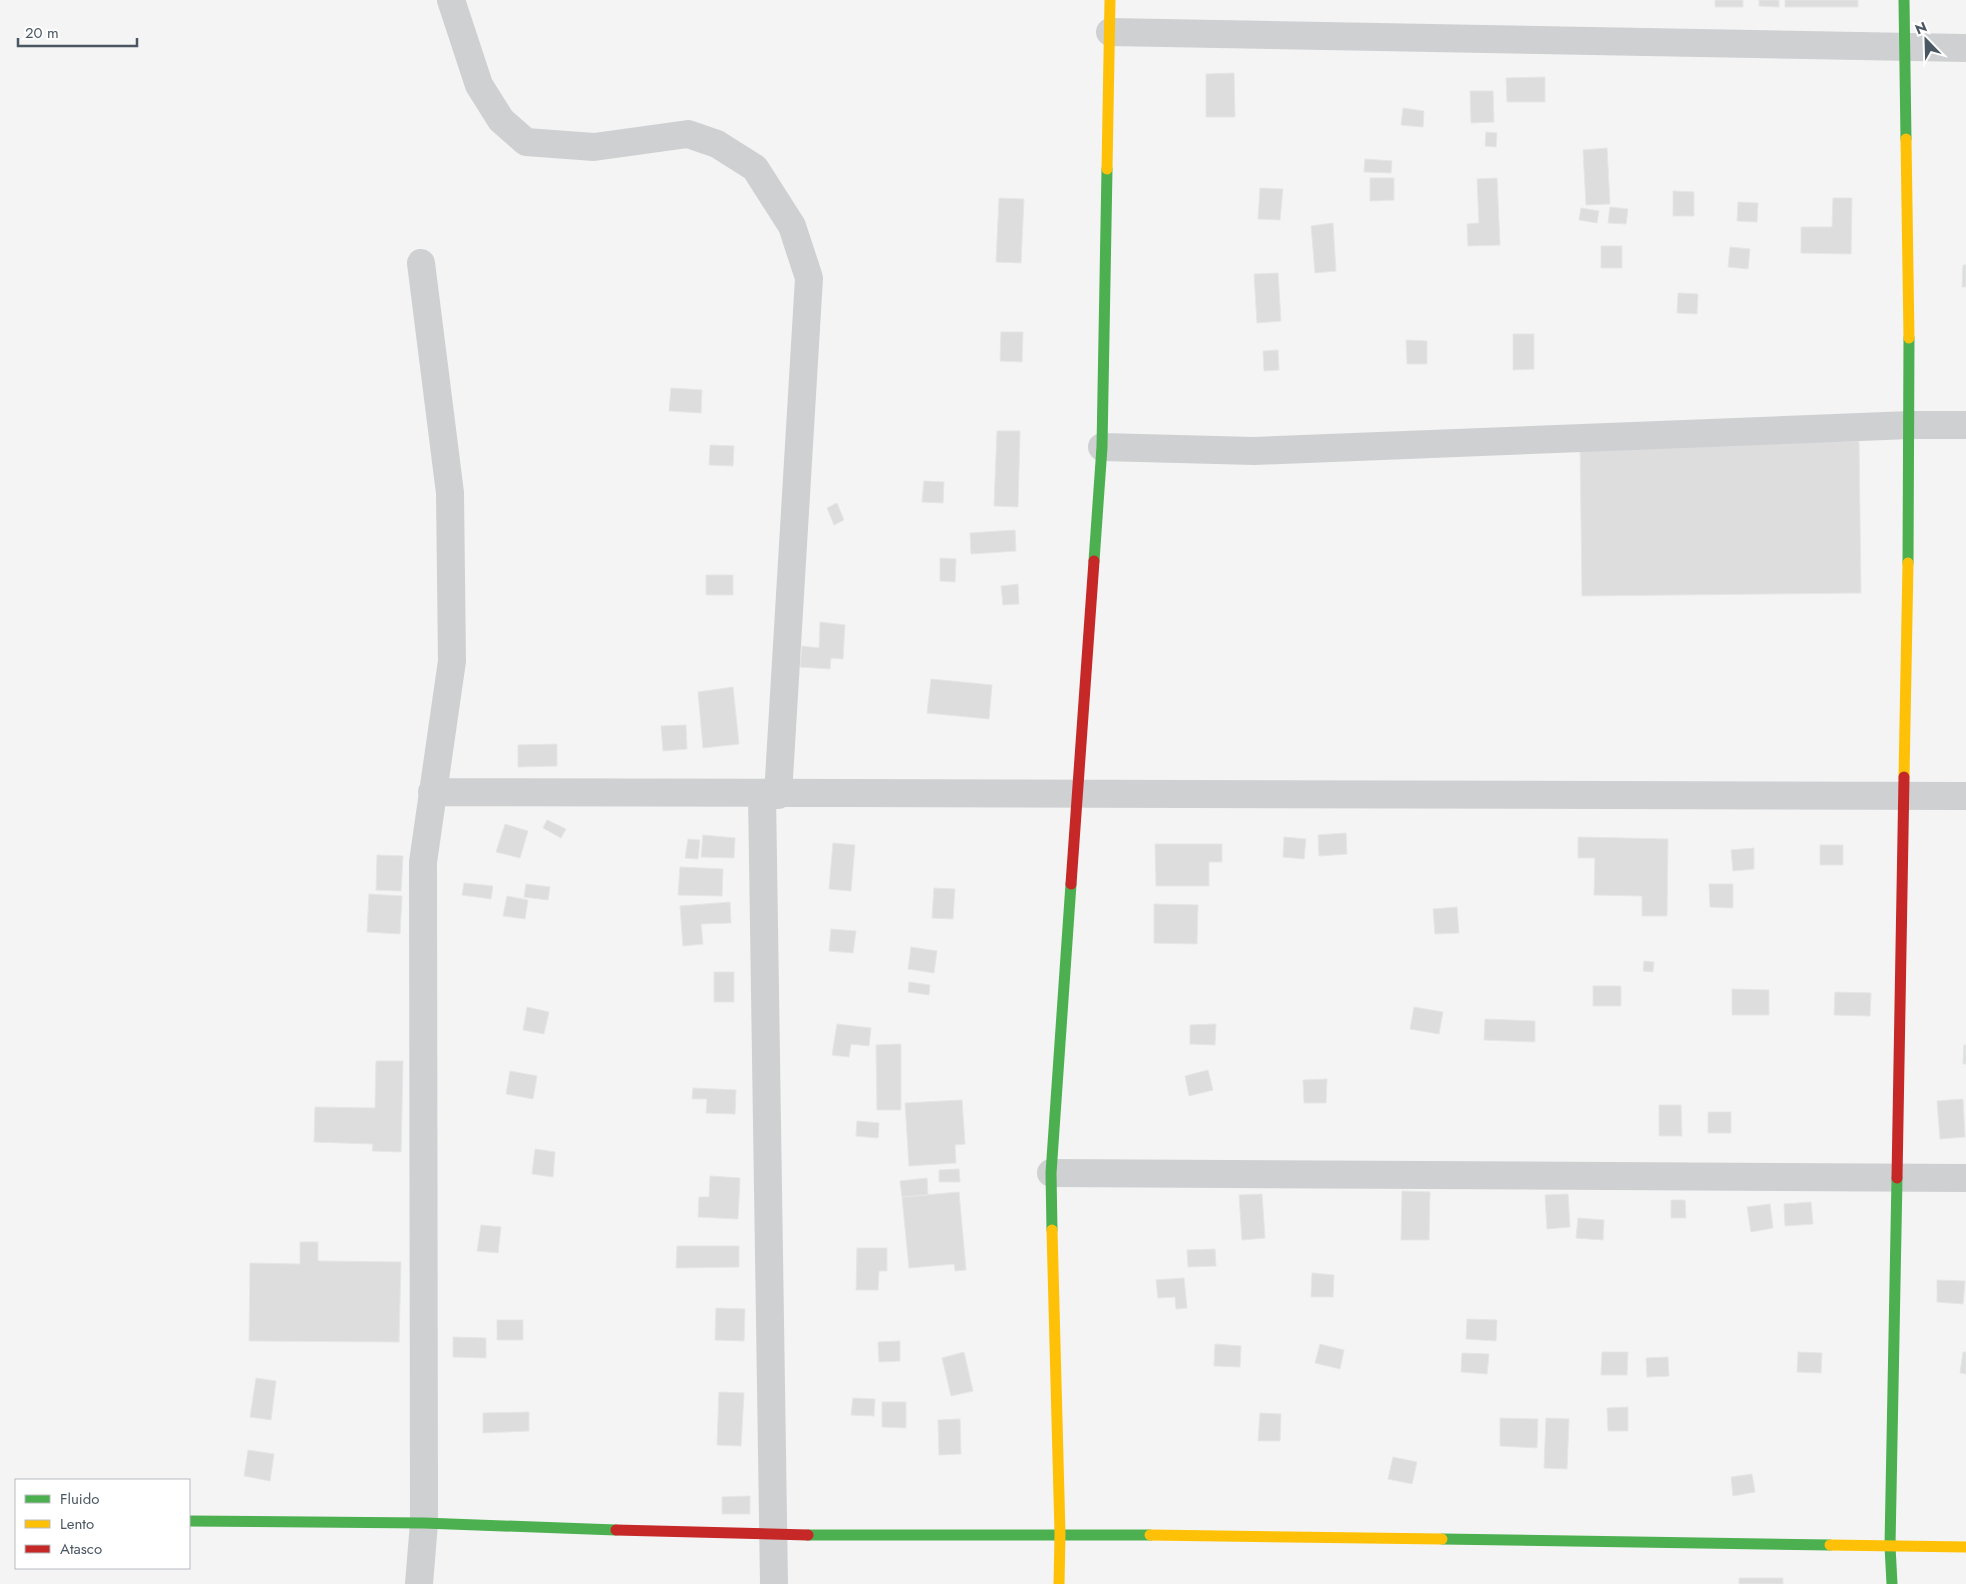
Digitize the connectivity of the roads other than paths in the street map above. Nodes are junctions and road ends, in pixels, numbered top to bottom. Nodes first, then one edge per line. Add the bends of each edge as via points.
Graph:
1 (451, 0) edge
2 (1110, 0) edge
3 (1904, 0) edge
4 (1110, 32) junction
5 (1905, 47) junction
6 (1966, 48) edge
7 (420, 263) dead end
8 (1966, 424) edge
9 (1910, 425) junction
10 (1102, 446) junction
11 (432, 792) junction
12 (1078, 793) junction
13 (770, 794) junction
14 (1903, 794) junction
15 (1966, 796) edge
16 (1052, 1173) junction
17 (1896, 1178) junction
18 (1966, 1178) edge
19 (190, 1522) edge
20 (424, 1523) junction
21 (774, 1534) junction
22 (1060, 1534) junction
23 (1890, 1546) junction
24 (1966, 1547) edge
25 (419, 1584) edge
26 (774, 1584) edge
27 (1059, 1584) edge
28 (1892, 1584) edge

1 - 13 street via 479,85 501,120 526,142 594,147 688,134 716,144 755,168 792,226 809,278
2 - 4 street
3 - 5 street
4 - 5 street
4 - 10 street
5 - 6 street
5 - 9 street
7 - 11 street via 450,493 452,661
8 - 9 street
9 - 10 street via 1254,451
9 - 14 street
10 - 12 street
11 - 13 street
11 - 20 street via 422,862
12 - 13 street
12 - 14 street
12 - 16 street
13 - 21 street
14 - 15 street
14 - 17 street
16 - 17 street
16 - 22 street
17 - 18 street
17 - 23 street
19 - 20 street
20 - 21 street
20 - 25 street
21 - 22 street
21 - 26 street
22 - 23 street
22 - 27 street
23 - 24 street
23 - 28 street

